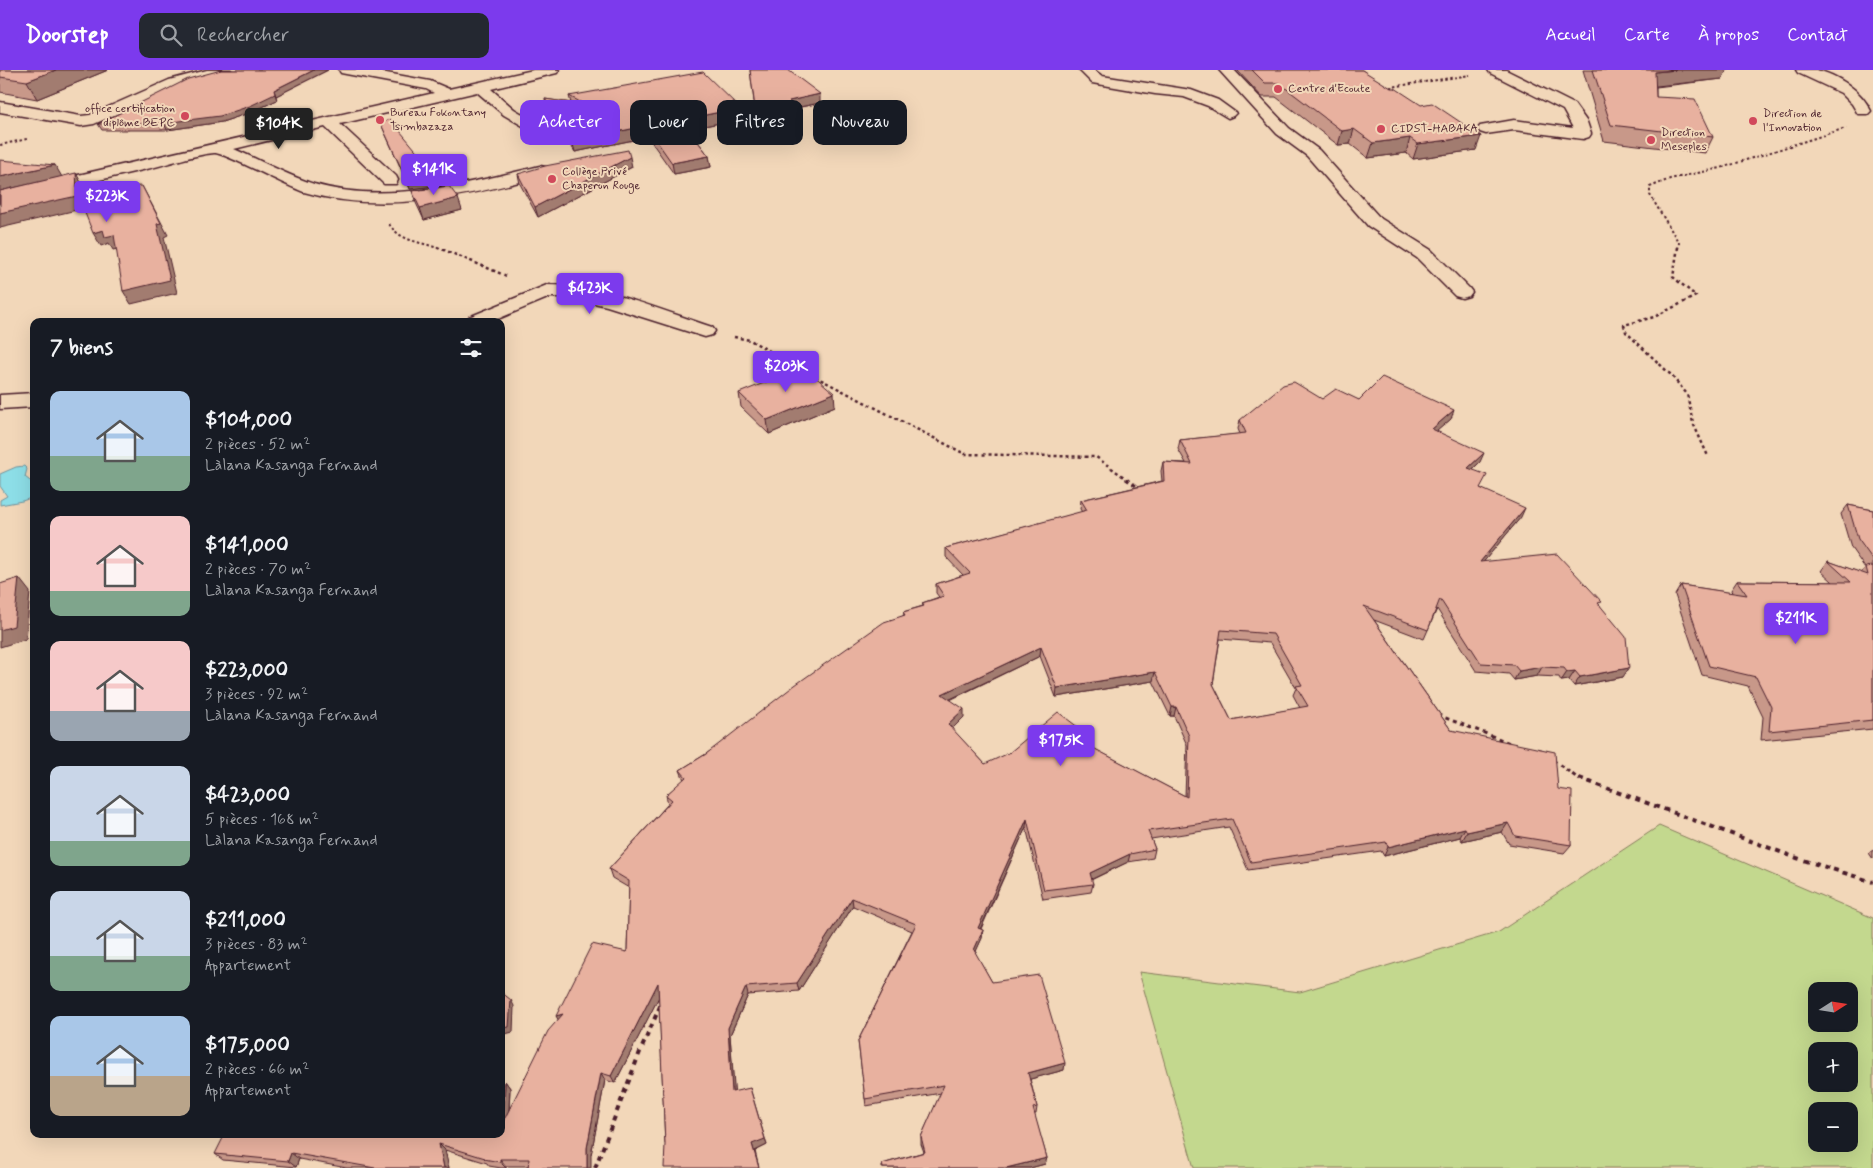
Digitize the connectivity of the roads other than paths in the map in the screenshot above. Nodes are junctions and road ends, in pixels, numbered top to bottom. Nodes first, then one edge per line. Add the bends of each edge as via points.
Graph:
1 (224, 70) edge
2 (346, 70) edge
3 (552, 70) edge
4 (1086, 70) edge
5 (1226, 70) edge
6 (1803, 70) edge
7 (1496, 71) edge
8 (479, 86) junction
9 (447, 94) junction
10 (85, 104) dead end
11 (0, 107) edge
12 (1863, 111) road end
13 (1228, 113) dead end
14 (60, 116) junction
15 (520, 119) edge
16 (329, 122) junction
17 (1486, 129) dead end
18 (218, 148) junction
19 (540, 171) edge
20 (390, 180) dead end
21 (0, 198) edge
22 (1462, 292) dead end
23 (483, 318) edge
24 (705, 330) road end
25 (30, 400) edge
26 (0, 402) edge

1 - 14 street via 174,83 94,119 82,121
2 - 9 street via 430,85
3 - 8 street
4 - 13 street via 1097,80 1186,93 1213,103
5 - 22 street via 1283,131 1313,153 1374,222 1424,254
6 - 12 street via 1857,98
7 - 17 street via 1569,108 1583,134 1514,125
8 - 9 street
8 - 15 street
9 - 16 street
10 - 14 street
11 - 14 street
16 - 18 street
16 - 20 street
18 - 19 street via 310,188 345,196 417,195 505,182
18 - 21 street
23 - 24 street via 547,291 567,291
25 - 26 street

